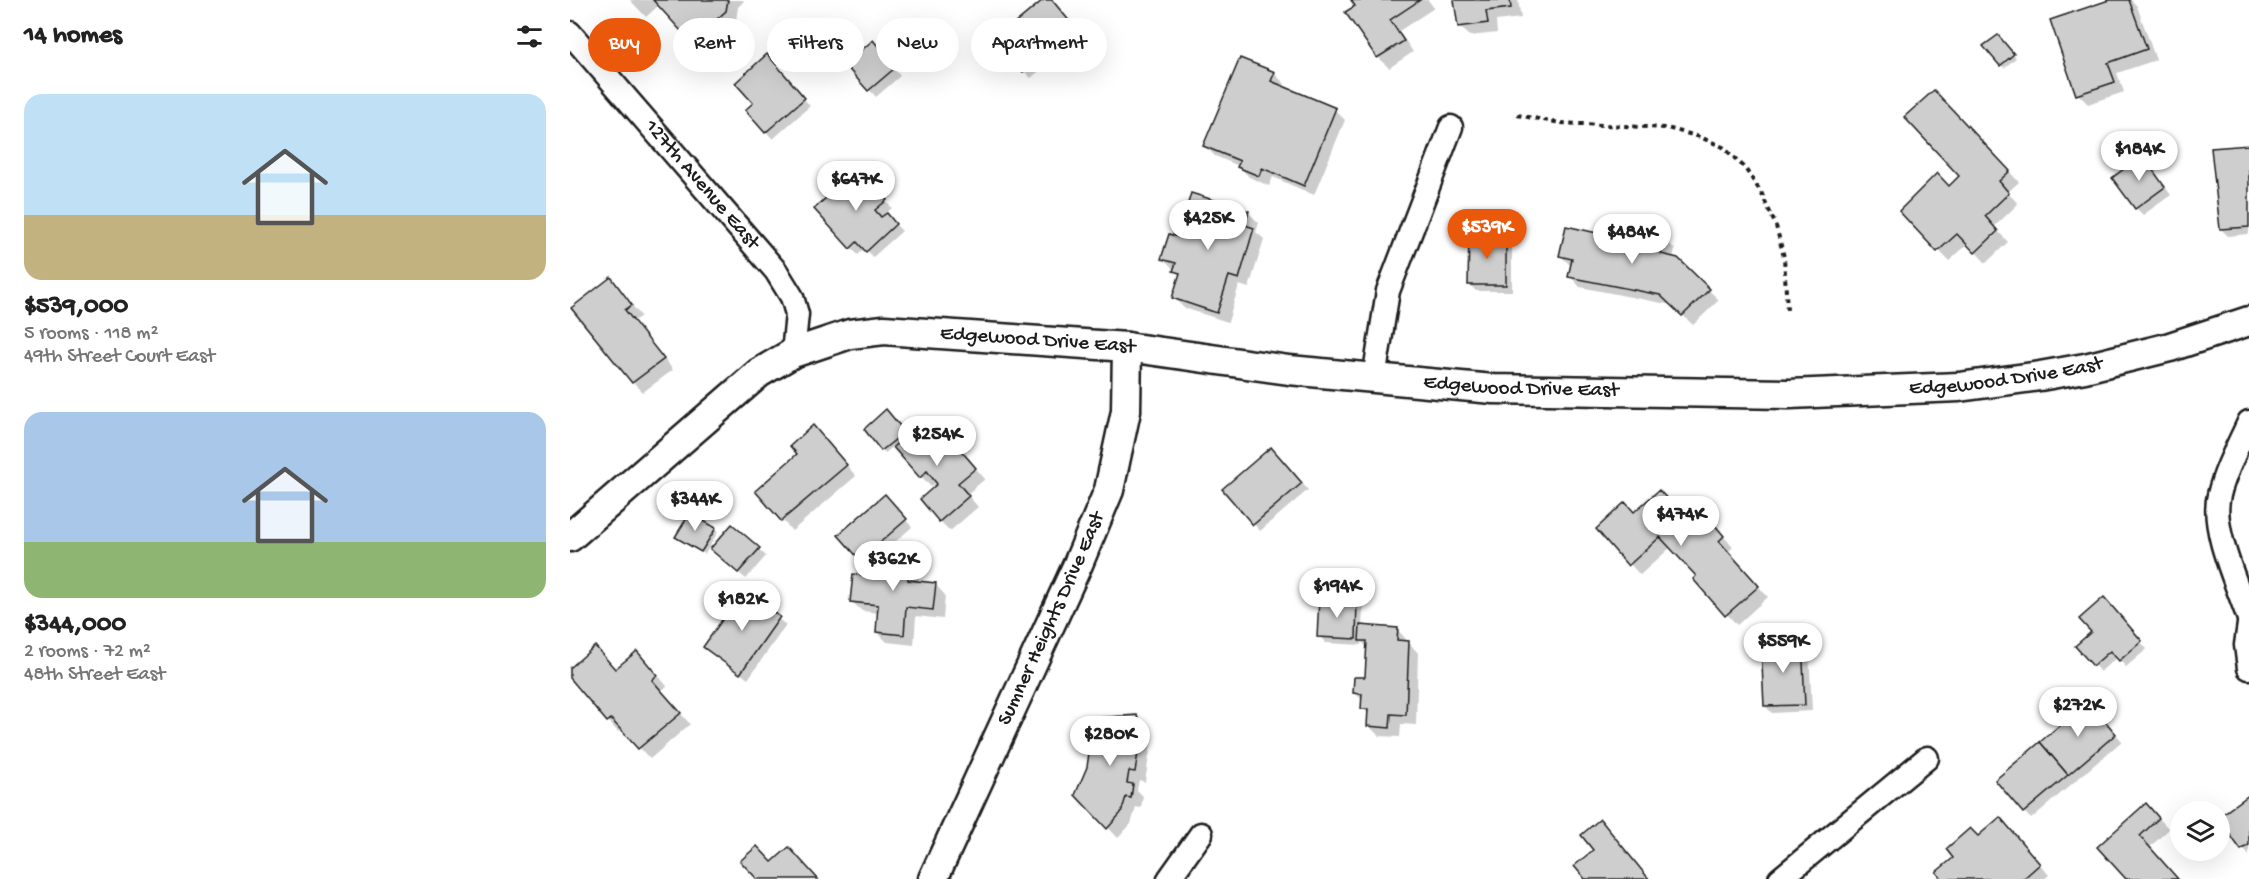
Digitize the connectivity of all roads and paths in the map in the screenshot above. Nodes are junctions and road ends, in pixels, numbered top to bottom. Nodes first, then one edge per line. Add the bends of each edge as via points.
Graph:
1 (570, 33) edge
2 (1517, 115) dead end
3 (1451, 127) dead end
4 (1787, 310) dead end
5 (2249, 321) edge
6 (1127, 347) junction
7 (793, 353) junction
8 (1374, 378) junction
9 (2249, 422) edge
10 (570, 537) edge
11 (2249, 619) edge
12 (2249, 624) edge
13 (2249, 668) edge
14 (1927, 758) dead end
15 (1201, 834) dead end
16 (933, 879) edge
17 (1169, 879) edge
18 (1780, 879) edge

1 - 7 street, 127th Avenue East via 776,271 797,314
2 - 4 path via 1560,123 1667,128 1722,147 1744,166 1776,226 1784,257
3 - 8 street via 1388,291
5 - 8 street, Edgewood Drive East via 2170,347 2085,368 1959,387 1753,393 1493,389
6 - 7 street, Edgewood Drive East via 884,330 850,334
6 - 8 street, Edgewood Drive East
6 - 16 street, Sumner Heights Drive East via 1126,411 1109,490
7 - 10 street, Edgewood Drive East via 759,374
9 - 11 street via 2218,496 2217,517
12 - 13 street
14 - 18 street
15 - 17 street

